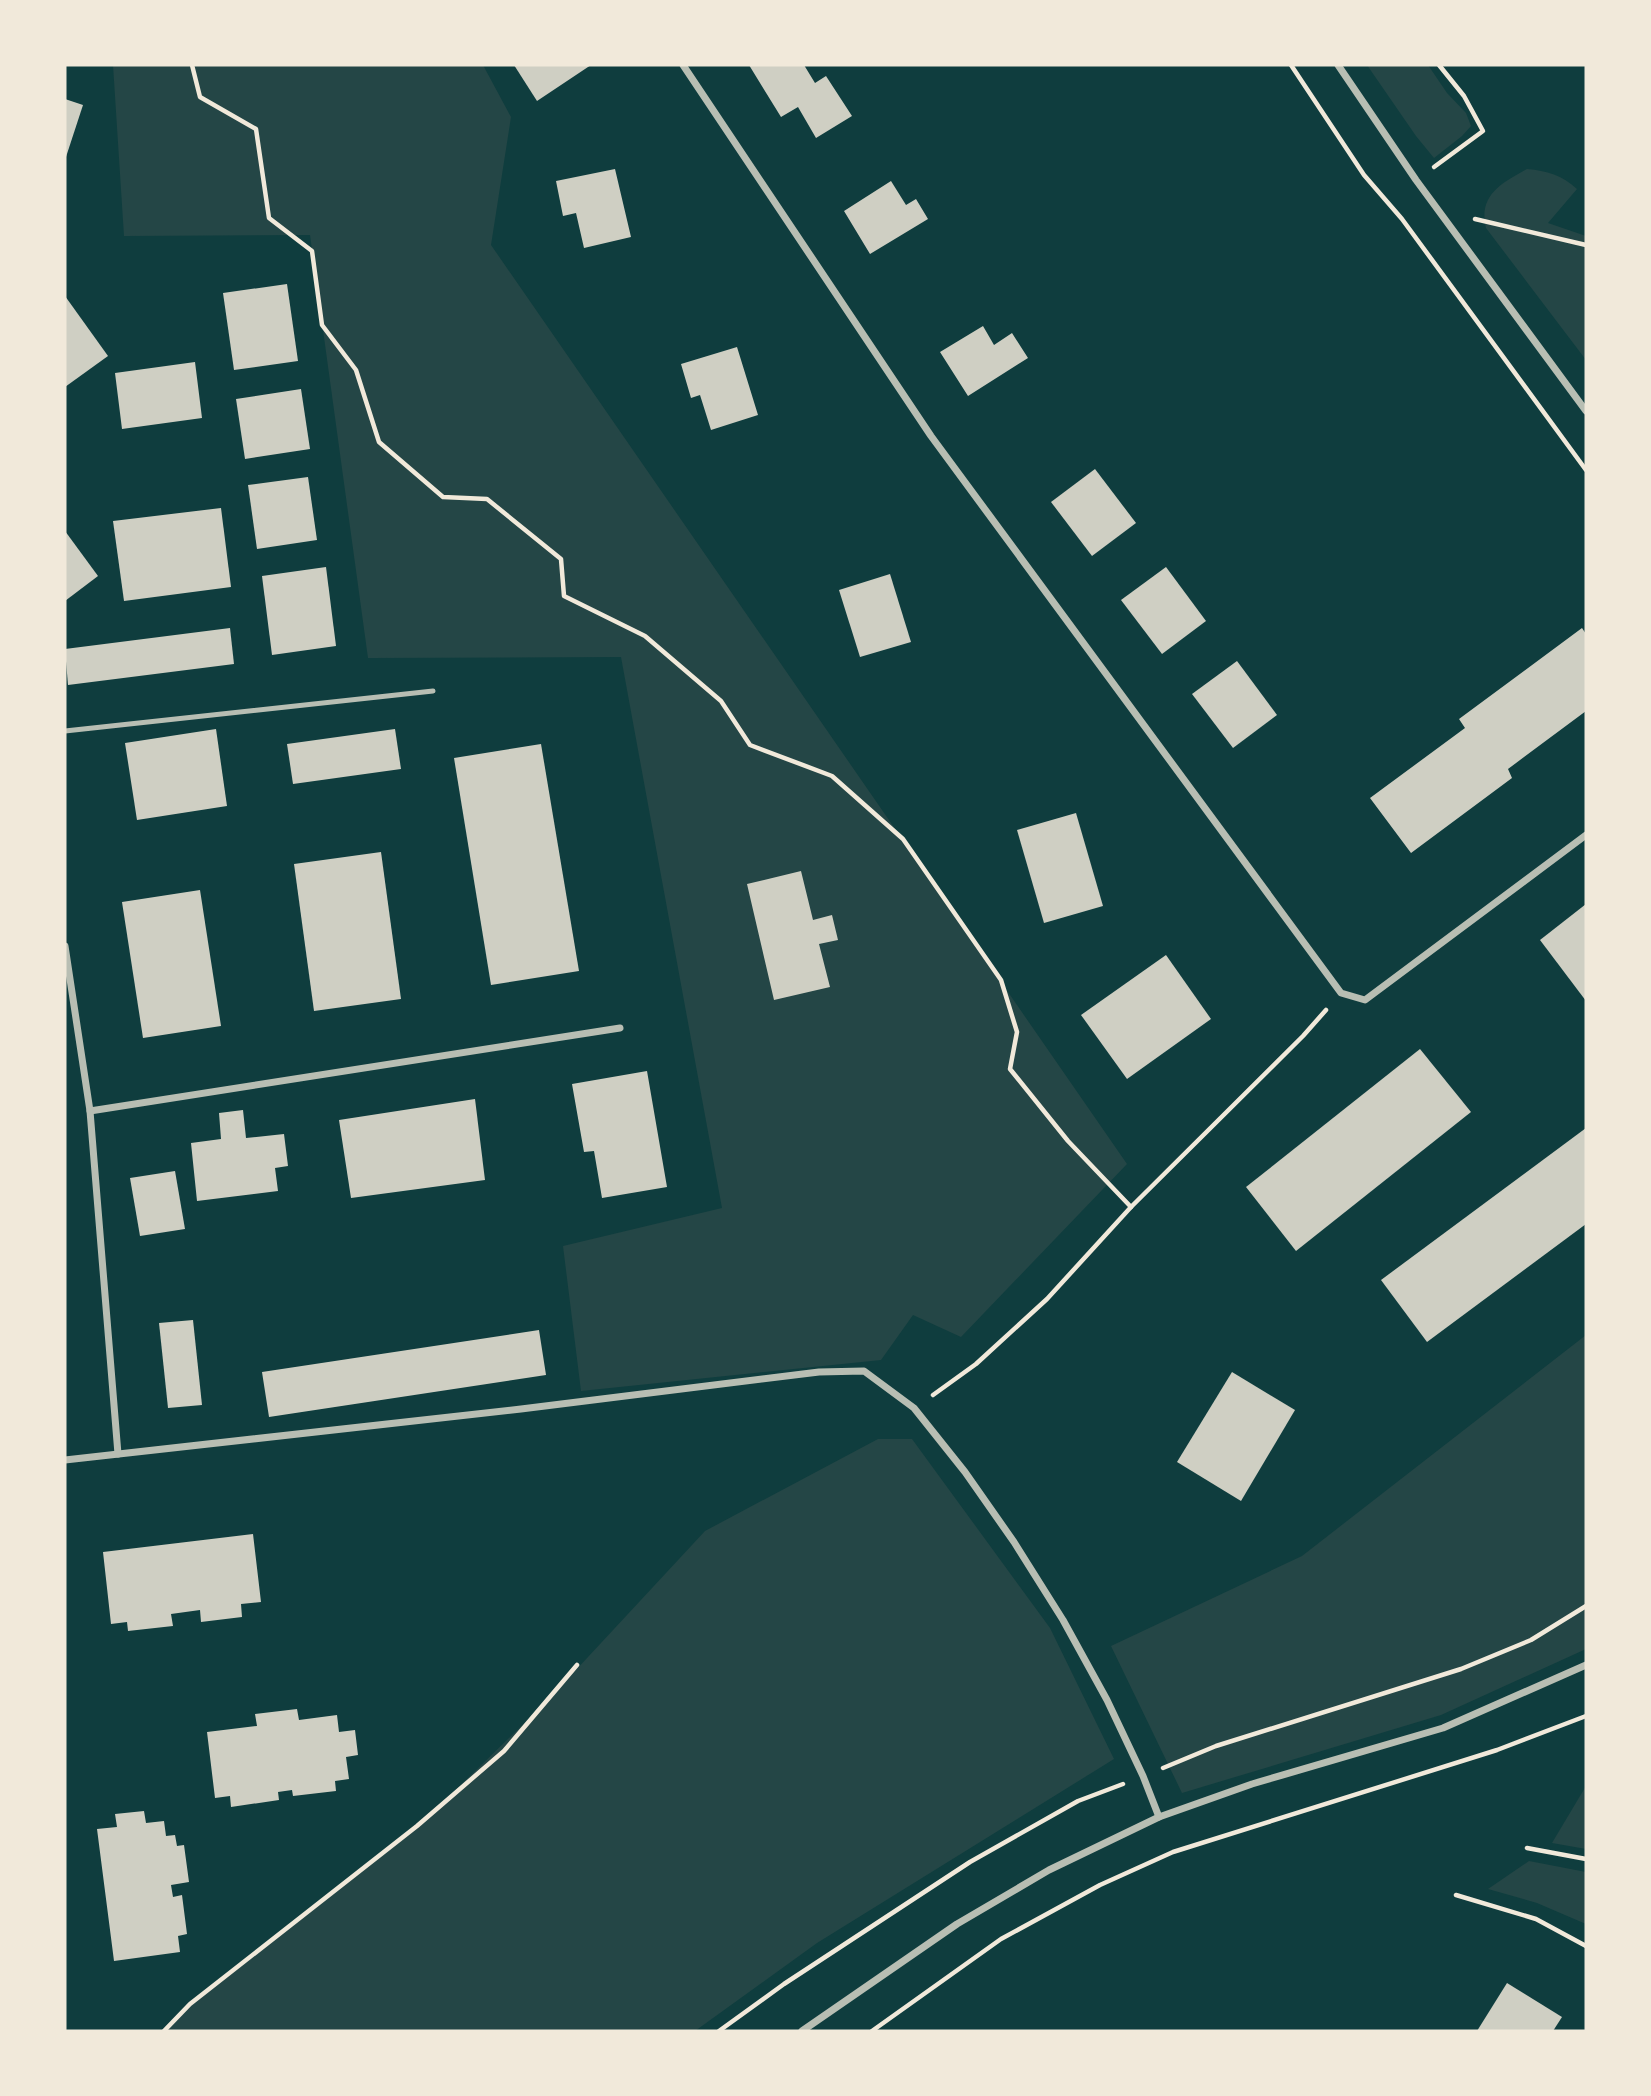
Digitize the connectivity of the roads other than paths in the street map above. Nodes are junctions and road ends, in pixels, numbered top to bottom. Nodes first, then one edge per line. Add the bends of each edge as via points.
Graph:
1 (683, 65) edge
2 (1338, 65) edge
3 (1586, 411) edge
4 (433, 691) dead end
5 (65, 731) edge
6 (1586, 835) edge
7 (65, 946) edge
8 (620, 1028) dead end
9 (89, 1111) junction
10 (118, 1454) junction
11 (65, 1460) edge
12 (1586, 1665) edge
13 (1159, 1817) junction
14 (802, 2031) edge

1 - 6 street via 931,436 1341,993 1365,999
2 - 3 street via 1416,180
4 - 5 lane
7 - 9 street
8 - 9 street
9 - 10 street
10 - 11 street
10 - 13 street via 819,1371 864,1371 914,1408 1014,1542 1107,1700
12 - 13 street via 1443,1728 1252,1784
13 - 14 street via 1049,1870 957,1924

